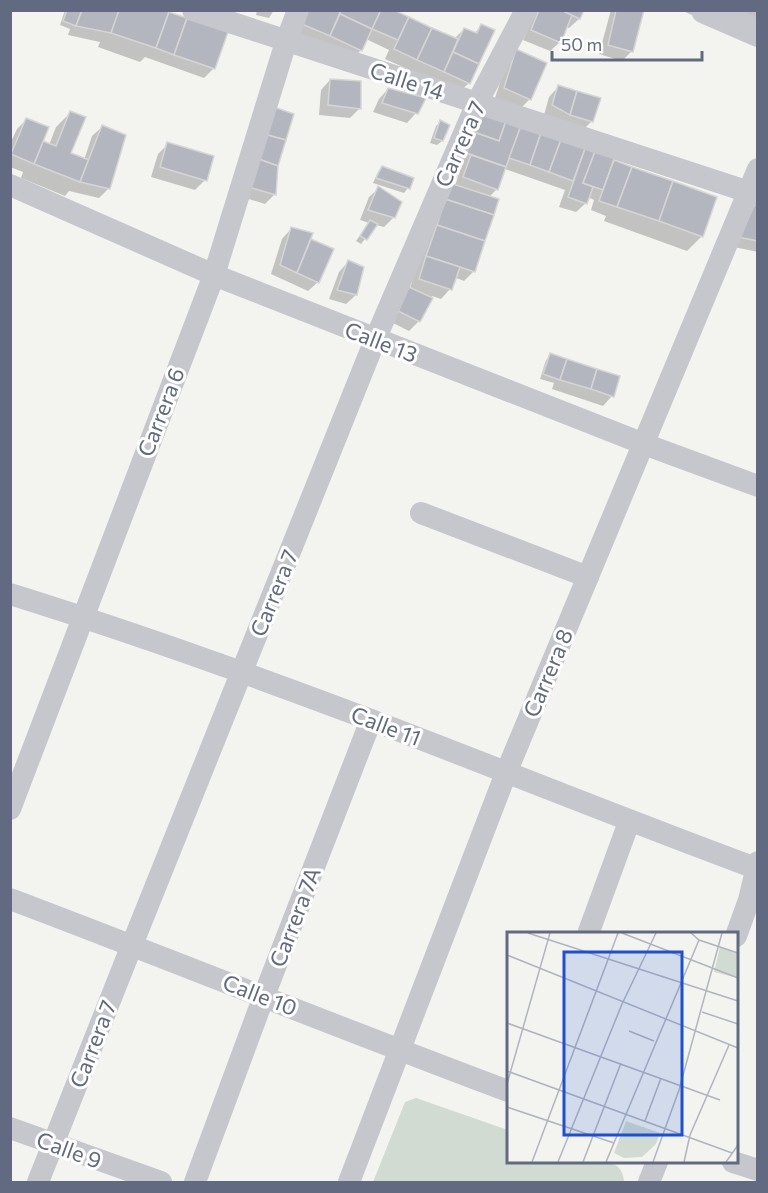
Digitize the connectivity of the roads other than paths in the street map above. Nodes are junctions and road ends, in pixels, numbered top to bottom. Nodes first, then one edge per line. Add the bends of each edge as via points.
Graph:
1 (193, 10) edge
2 (298, 10) edge
3 (526, 10) edge
4 (705, 10) edge
5 (758, 33) edge
6 (286, 42) junction
7 (477, 103) junction
8 (758, 169) edge
9 (10, 185) edge
10 (753, 193) edge
11 (214, 275) junction
12 (375, 340) junction
13 (644, 444) junction
14 (758, 486) edge
15 (421, 513) dead end
16 (588, 577) junction
17 (10, 594) edge
18 (83, 617) junction
19 (242, 672) junction
20 (371, 720) junction
21 (506, 773) junction
22 (10, 809) edge
23 (629, 822) junction
24 (758, 862) edge
25 (757, 868) edge
26 (10, 899) edge
27 (588, 932) edge
28 (737, 932) edge
29 (132, 945) junction
30 (264, 996) junction
31 (400, 1051) junction
32 (507, 1091) edge
33 (10, 1128) edge
34 (54, 1144) junction
35 (738, 1162) edge
36 (656, 1163) edge
37 (758, 1170) edge
38 (38, 1182) edge
39 (161, 1182) edge
40 (195, 1182) edge
41 (349, 1182) edge
42 (649, 1182) edge

1 - 6 street, Calle 14
2 - 6 street, Carrera 6
3 - 7 street, Carrera 7
4 - 5 street
6 - 7 street, Calle 14
6 - 11 street, Carrera 6
7 - 10 street, Calle 14
7 - 12 street, Carrera 7
8 - 10 street, Carrera 8
9 - 11 street, Calle 13
10 - 13 street, Carrera 8
11 - 12 street, Calle 13
11 - 18 street, Carrera 6
12 - 13 street, Calle 13
12 - 19 street, Carrera 7
13 - 14 street, Calle 13
13 - 16 street, Carrera 8
15 - 16 street
16 - 21 street, Carrera 8
17 - 18 street, Calle 11
18 - 19 street, Calle 11
18 - 22 street, Carrera 6
19 - 20 street, Calle 11
19 - 29 street, Carrera 7
20 - 21 street, Calle 11
20 - 30 street, Carrera 7A
21 - 23 street, Calle 11
21 - 31 street, Carrera 8
23 - 25 street, Calle 11
23 - 27 street
24 - 25 street
25 - 28 street
26 - 29 street, Calle 10
29 - 30 street, Calle 10
29 - 34 street, Carrera 7
30 - 31 street, Calle 10
30 - 40 street, Carrera 7A
31 - 32 street, Calle 10
31 - 41 street, Carrera 8
33 - 34 street, Calle 9
34 - 38 street, Carrera 7
34 - 39 street, Calle 9
35 - 37 street
36 - 42 street

